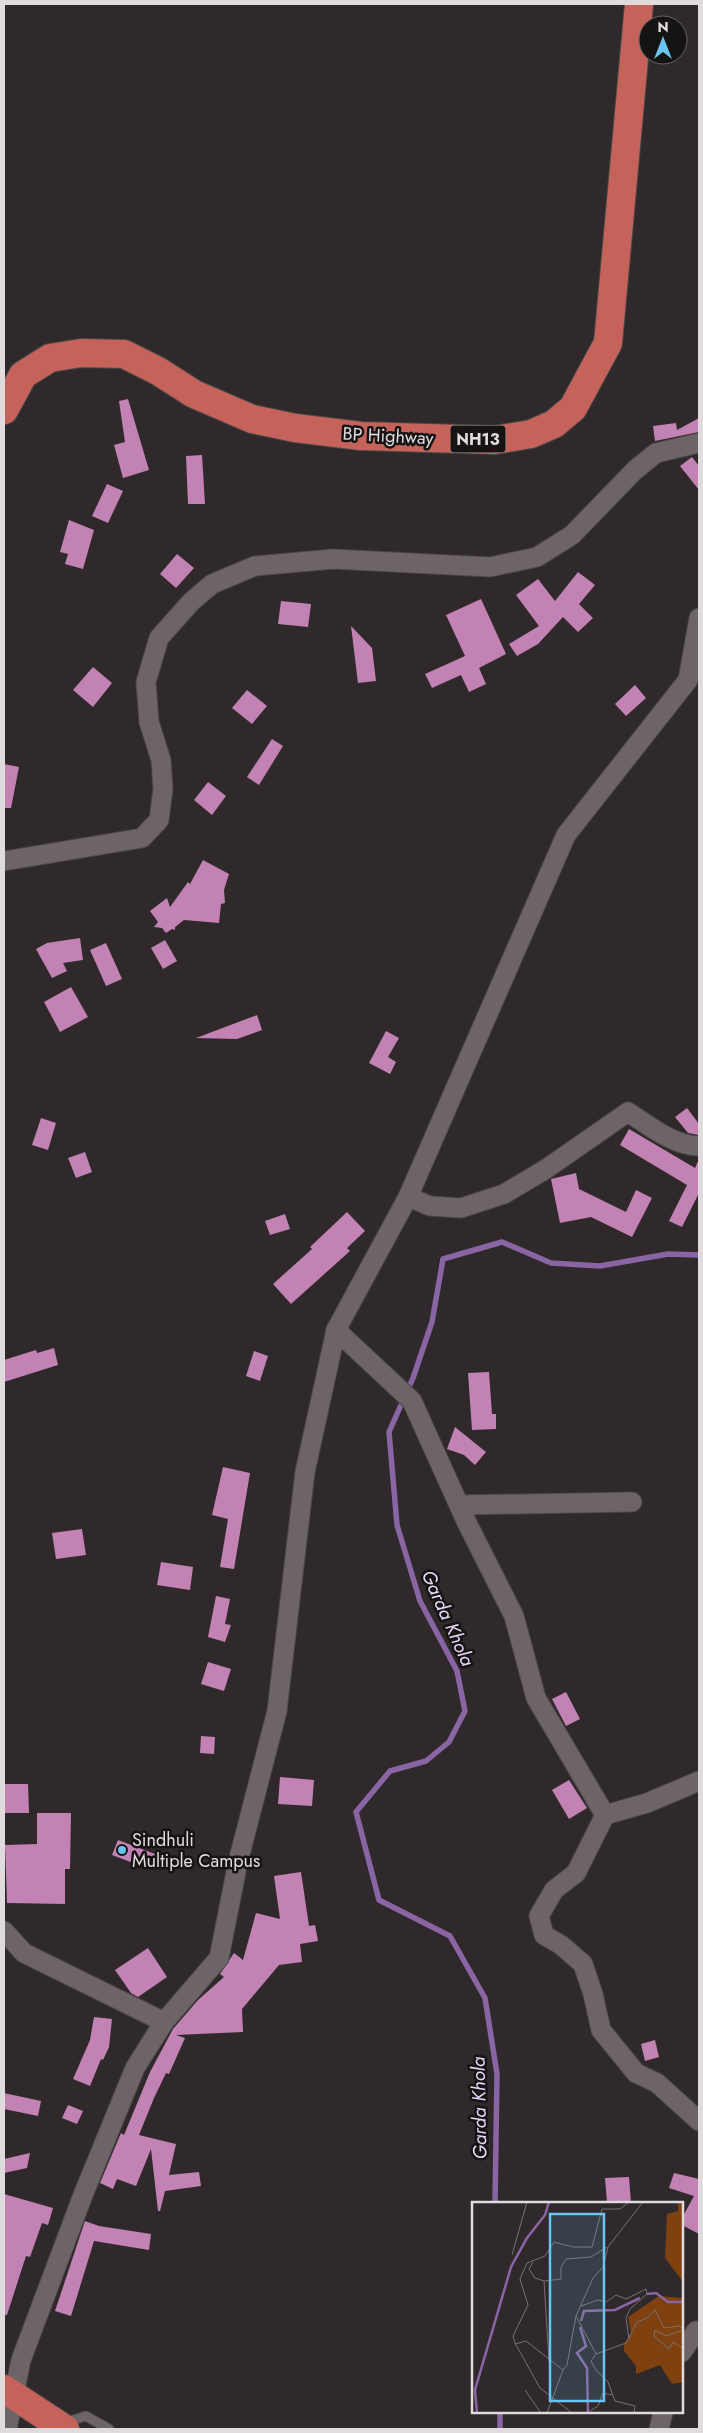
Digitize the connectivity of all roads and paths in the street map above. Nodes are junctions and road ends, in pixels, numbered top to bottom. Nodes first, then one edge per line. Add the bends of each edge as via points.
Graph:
1 (639, 4) edge
2 (4, 410) edge
3 (699, 443) edge
4 (699, 618) edge
5 (4, 861) edge
6 (699, 1146) edge
7 (408, 1197) junction
8 (336, 1330) junction
9 (632, 1502) dead end
10 (459, 1505) junction
11 (699, 1780) edge
12 (605, 1815) junction
13 (4, 1932) edge
14 (164, 2022) junction
15 (699, 2121) edge
16 (699, 2331) edge
17 (683, 2350) edge
18 (9, 2393) edge
19 (664, 2413) edge
20 (62, 2427) edge
21 (7, 2429) edge
22 (109, 2429) edge
23 (659, 2429) edge

1 - 2 highway, BP Highway / NH13 via 608,343 573,408 554,424 531,434 494,440 361,436 295,428 252,419 194,394 124,354 81,353 50,358 23,375
3 - 5 street via 656,453 635,470 572,535 537,557 490,567 324,560 255,566 212,584 159,638 146,682 149,722 161,760 163,789 159,820 142,838
4 - 7 street via 688,680 566,835
6 - 7 street via 659,1133 628,1112 504,1194 461,1208 430,1206
7 - 8 street
8 - 10 street via 412,1402
8 - 14 street via 305,1472 277,1711 238,1862 219,1958
9 - 10 street
10 - 12 street via 514,1616 536,1698
11 - 12 street via 647,1803
12 - 15 street via 576,1873 554,1890 539,1916 540,1925 544,1935 583,1964 601,2030 636,2073 657,2084
13 - 14 street via 24,1953
14 - 18 street via 135,2068
16 - 17 street
18 - 20 highway
18 - 21 street
19 - 23 street
20 - 22 lane via 86,2416

